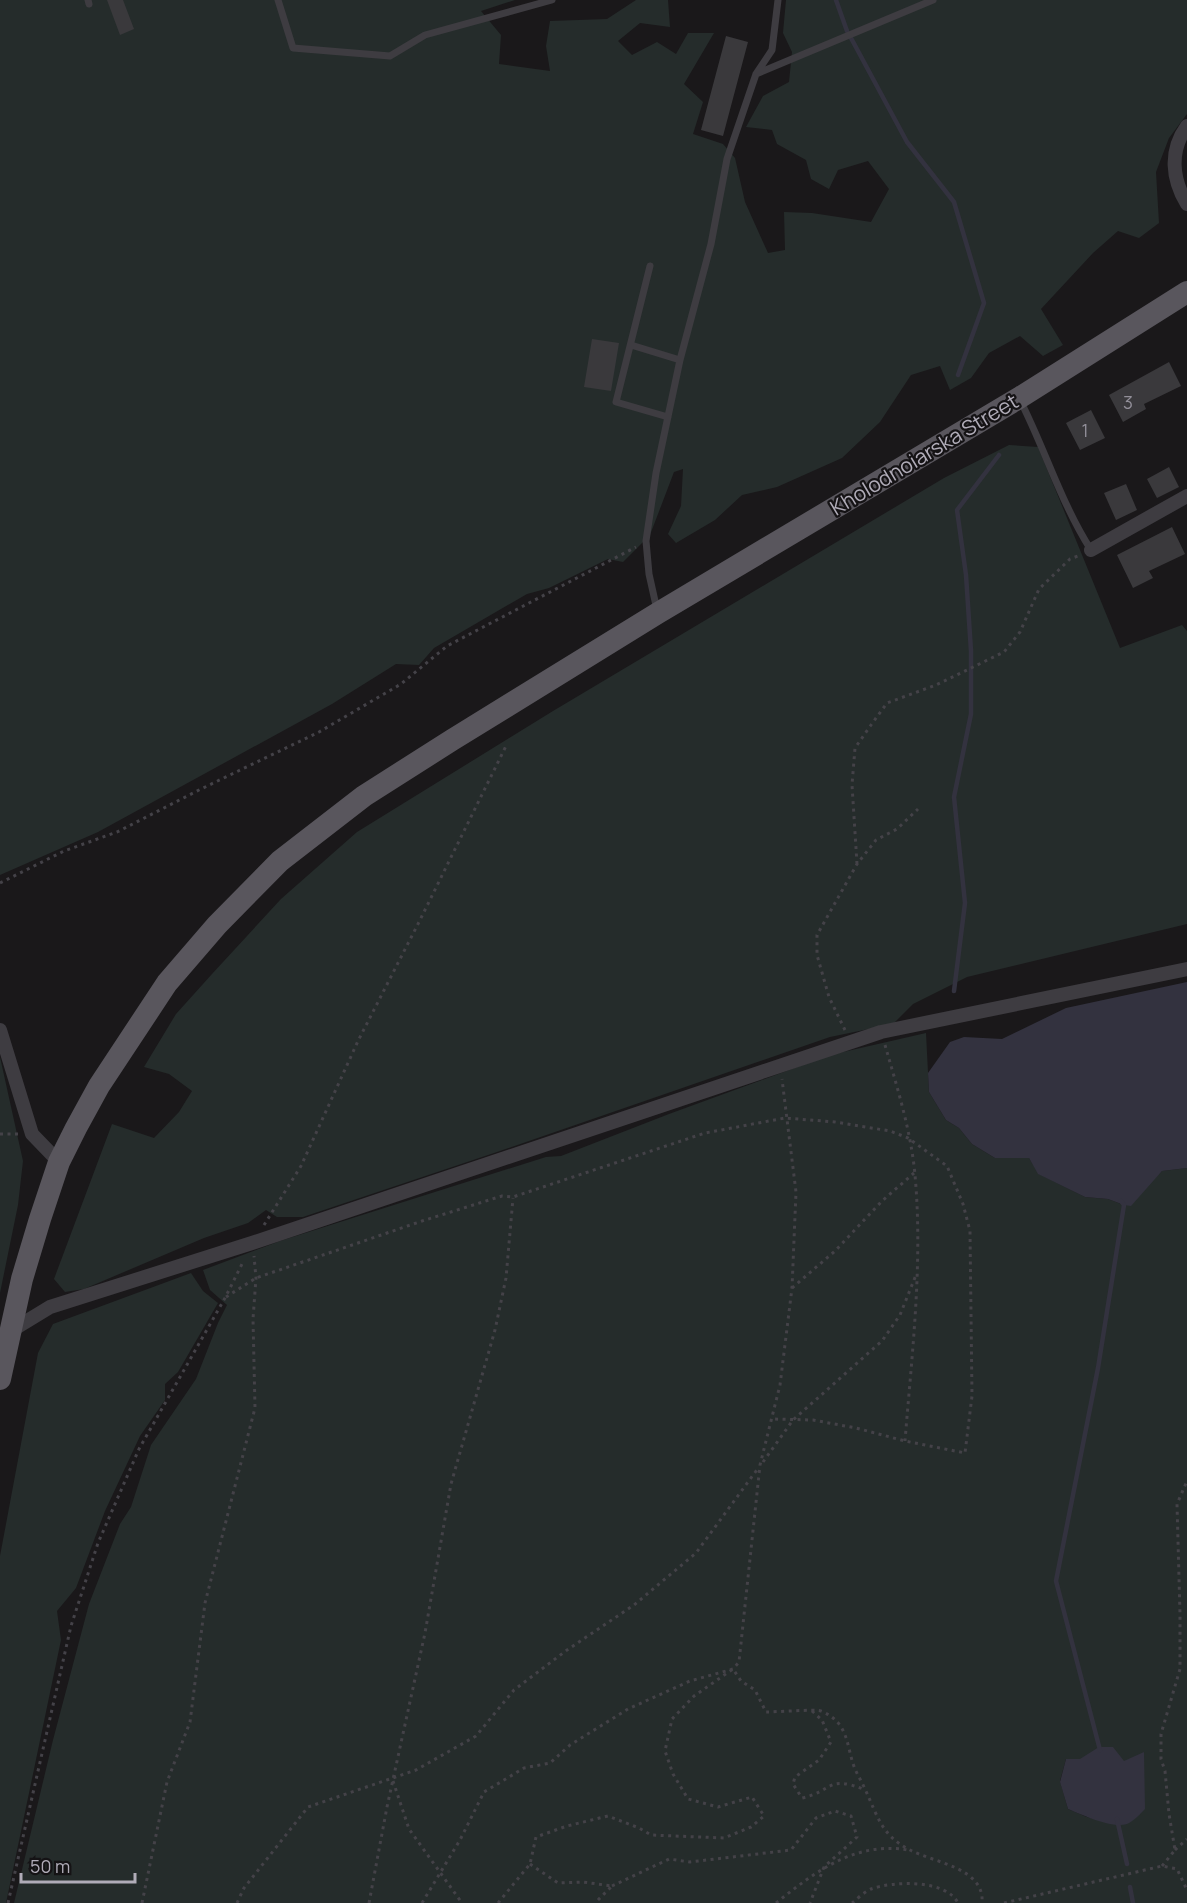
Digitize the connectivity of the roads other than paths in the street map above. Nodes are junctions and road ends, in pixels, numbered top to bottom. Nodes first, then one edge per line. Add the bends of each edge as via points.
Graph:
1 (278, 0) edge
2 (552, 0) edge
3 (778, 0) edge
4 (933, 0) edge
5 (756, 74) junction
6 (1187, 126) edge
7 (1187, 204) edge
8 (650, 266) dead end
9 (1187, 292) edge
10 (631, 345) junction
11 (680, 360) junction
12 (1019, 398) junction
13 (668, 417) junction
14 (1187, 496) edge
15 (1091, 550) joint
16 (658, 613) junction
17 (1187, 969) edge
18 (0, 1030) edge
19 (59, 1162) junction
20 (9, 1332) junction
21 (0, 1379) edge

1 - 2 lane via 293,48 390,56 425,35
3 - 5 lane via 772,50
4 - 5 lane
5 - 11 lane via 727,159 711,244
6 - 7 street via 1178,138 1174,164 1178,189
8 - 10 lane
9 - 12 main road, Kholodnoiarska Street
10 - 11 lane
10 - 13 lane via 616,402
11 - 13 lane
12 - 15 lane via 1077,528
12 - 16 main road, Kholodnoiarska Street
13 - 16 lane via 646,542
14 - 15 street
16 - 19 main road, Kholodnoiarska Street via 364,796 280,861 167,983 99,1086
17 - 20 street via 881,1032 50,1307
18 - 19 street via 32,1134
19 - 20 main road, Kholodnoiarska Street
20 - 21 main road, Kholodnoiarska Street

